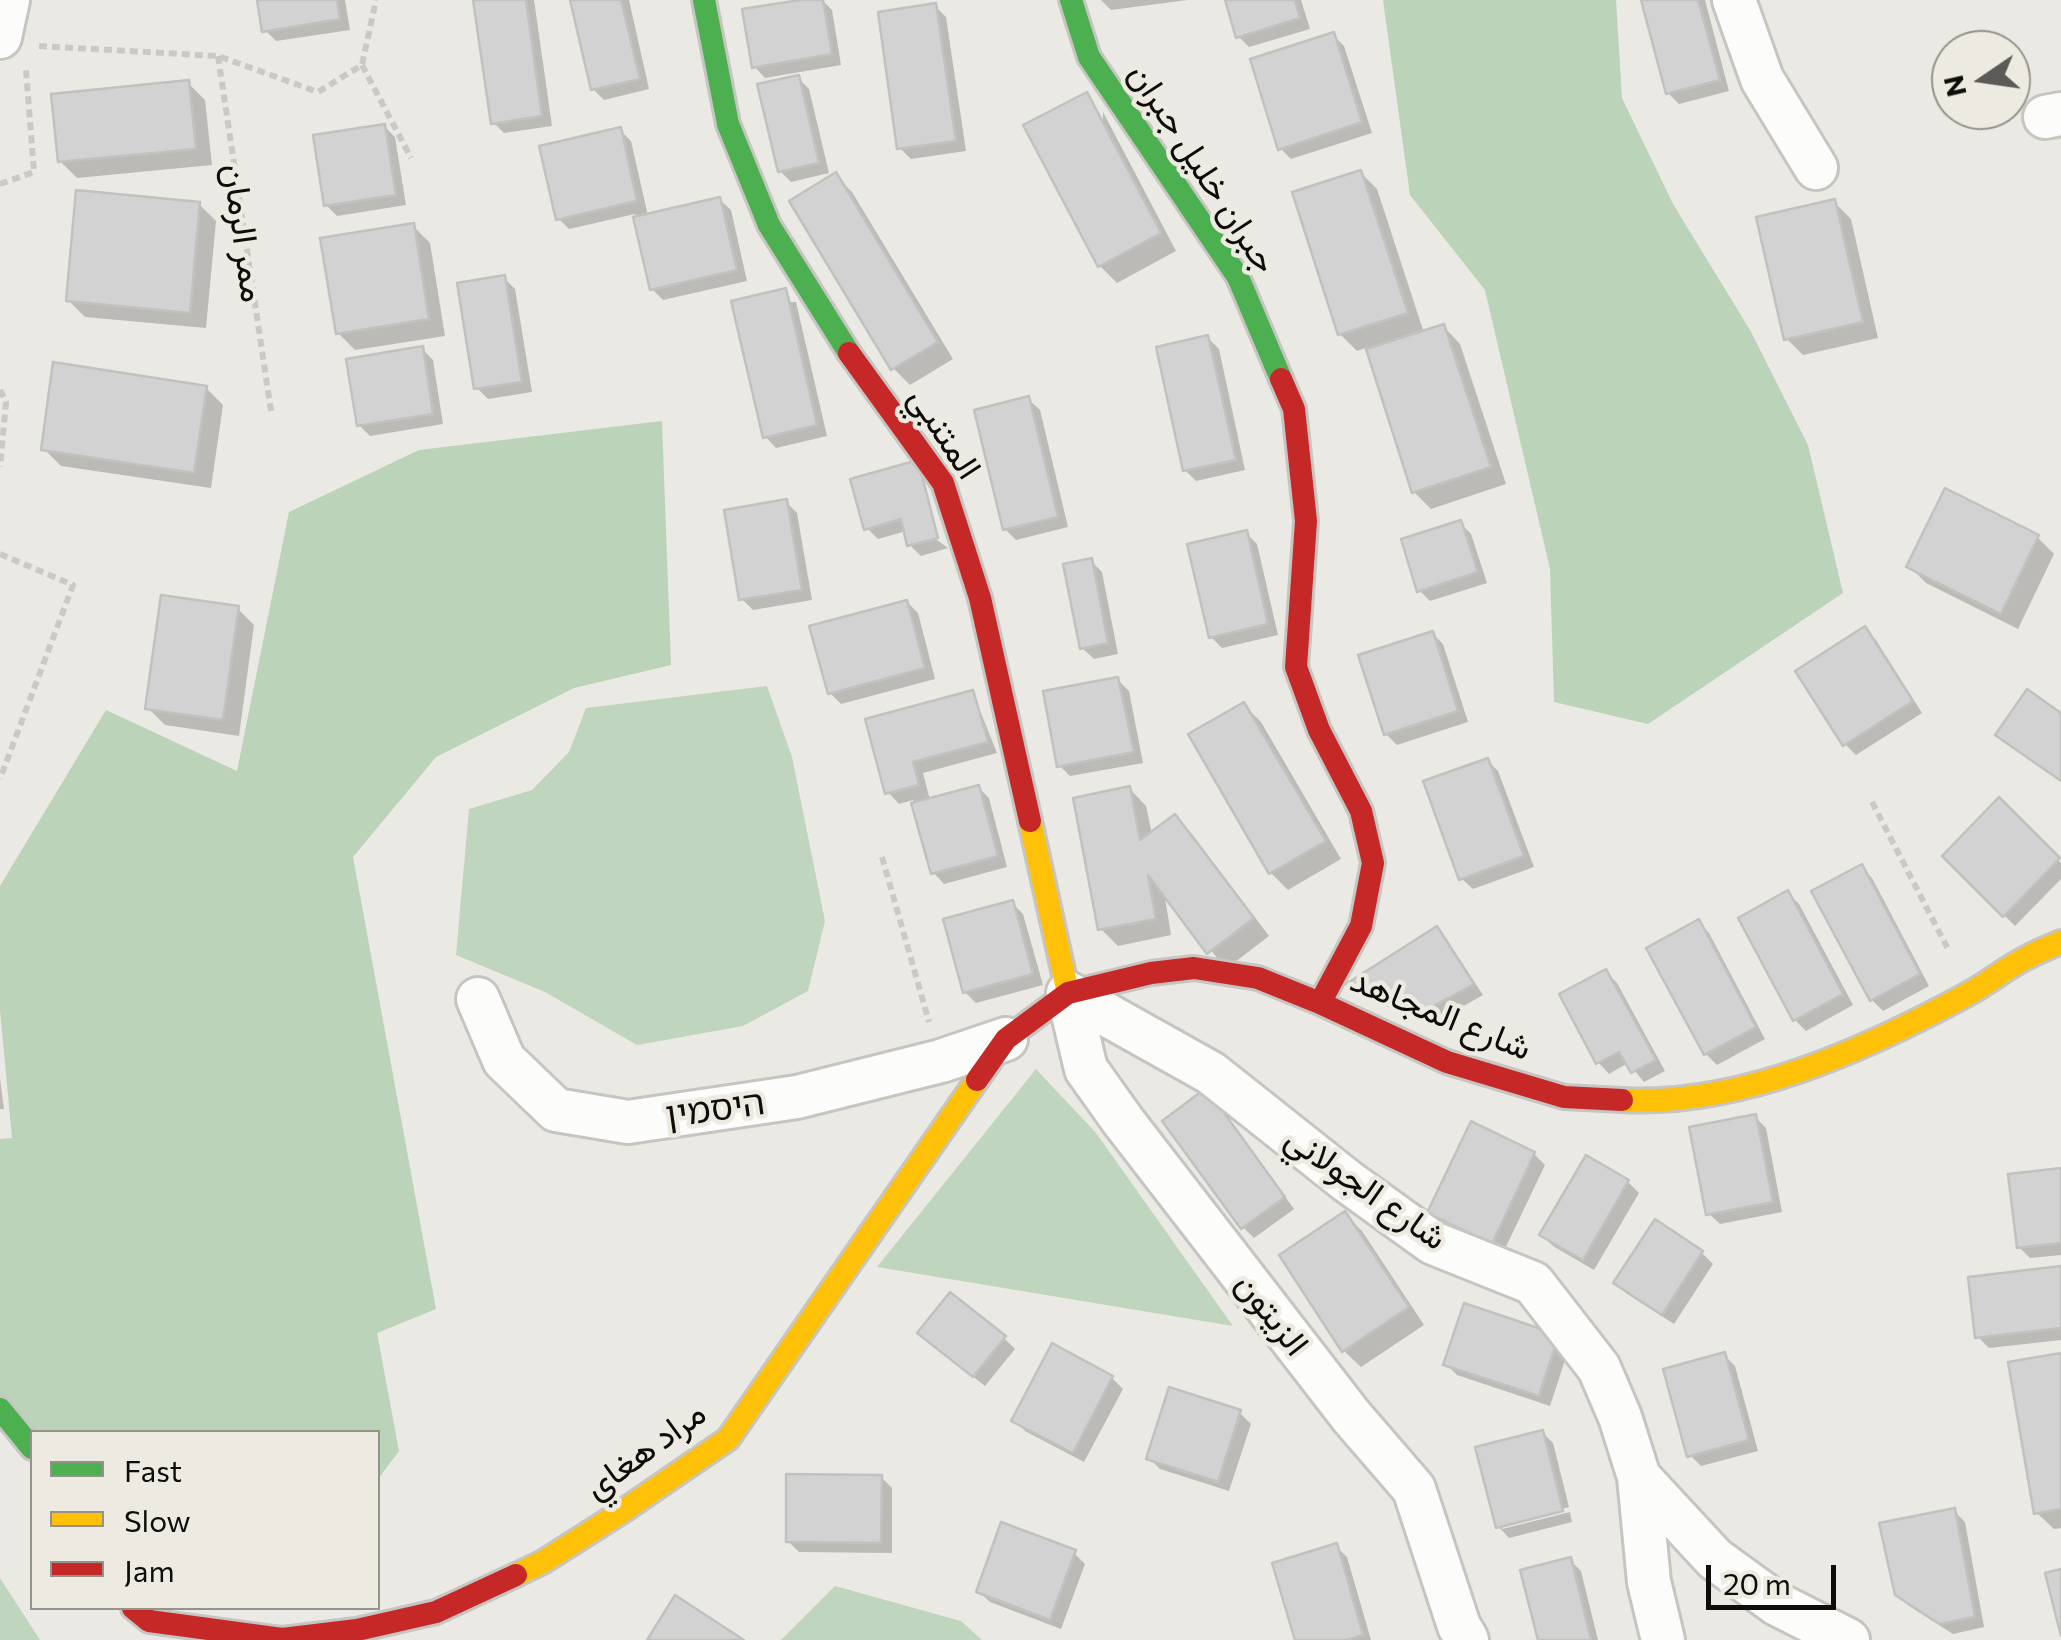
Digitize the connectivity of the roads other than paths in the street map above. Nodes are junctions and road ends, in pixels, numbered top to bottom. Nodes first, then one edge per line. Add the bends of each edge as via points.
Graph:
1 (704, 0) edge
2 (1072, 0) edge
3 (1734, 0) edge
4 (1816, 168) dead end
5 (2061, 942) edge
6 (1068, 993) junction
7 (478, 999) dead end
8 (1320, 1003) junction
9 (1006, 1039) junction
10 (0, 1409) edge
11 (30, 1446) edge
12 (1638, 1476) junction
13 (135, 1610) edge
14 (1466, 1640) edge
15 (1663, 1640) edge
16 (1848, 1640) edge

1 - 6 street, المتنبي via 728,124 769,225 857,366 944,483 980,598
2 - 8 street, جبران خليل جبران via 1088,57 1238,277 1294,409 1306,521 1296,667 1319,730 1361,810 1373,863 1361,926
3 - 4 street via 1762,78
5 - 8 street, شارع المجاهد via 1847,1054 1747,1088 1648,1102 1564,1097 1447,1062
6 - 8 street, شارع المجاهد via 1194,968 1258,978
6 - 9 street, مراد هغاي
6 - 12 street, شارع الجولاني via 1211,1073 1433,1243 1533,1283 1600,1368
6 - 14 street, الزيتون via 1086,1069 1104,1096 1414,1489
7 - 9 street, היסמין via 504,1060 556,1110 628,1122 797,1098
9 - 13 street, مراد هغاي via 728,1438 623,1511 543,1562 436,1612 357,1630 282,1639 149,1621
10 - 11 street
12 - 15 street via 1649,1582
12 - 16 street via 1714,1559 1777,1604

